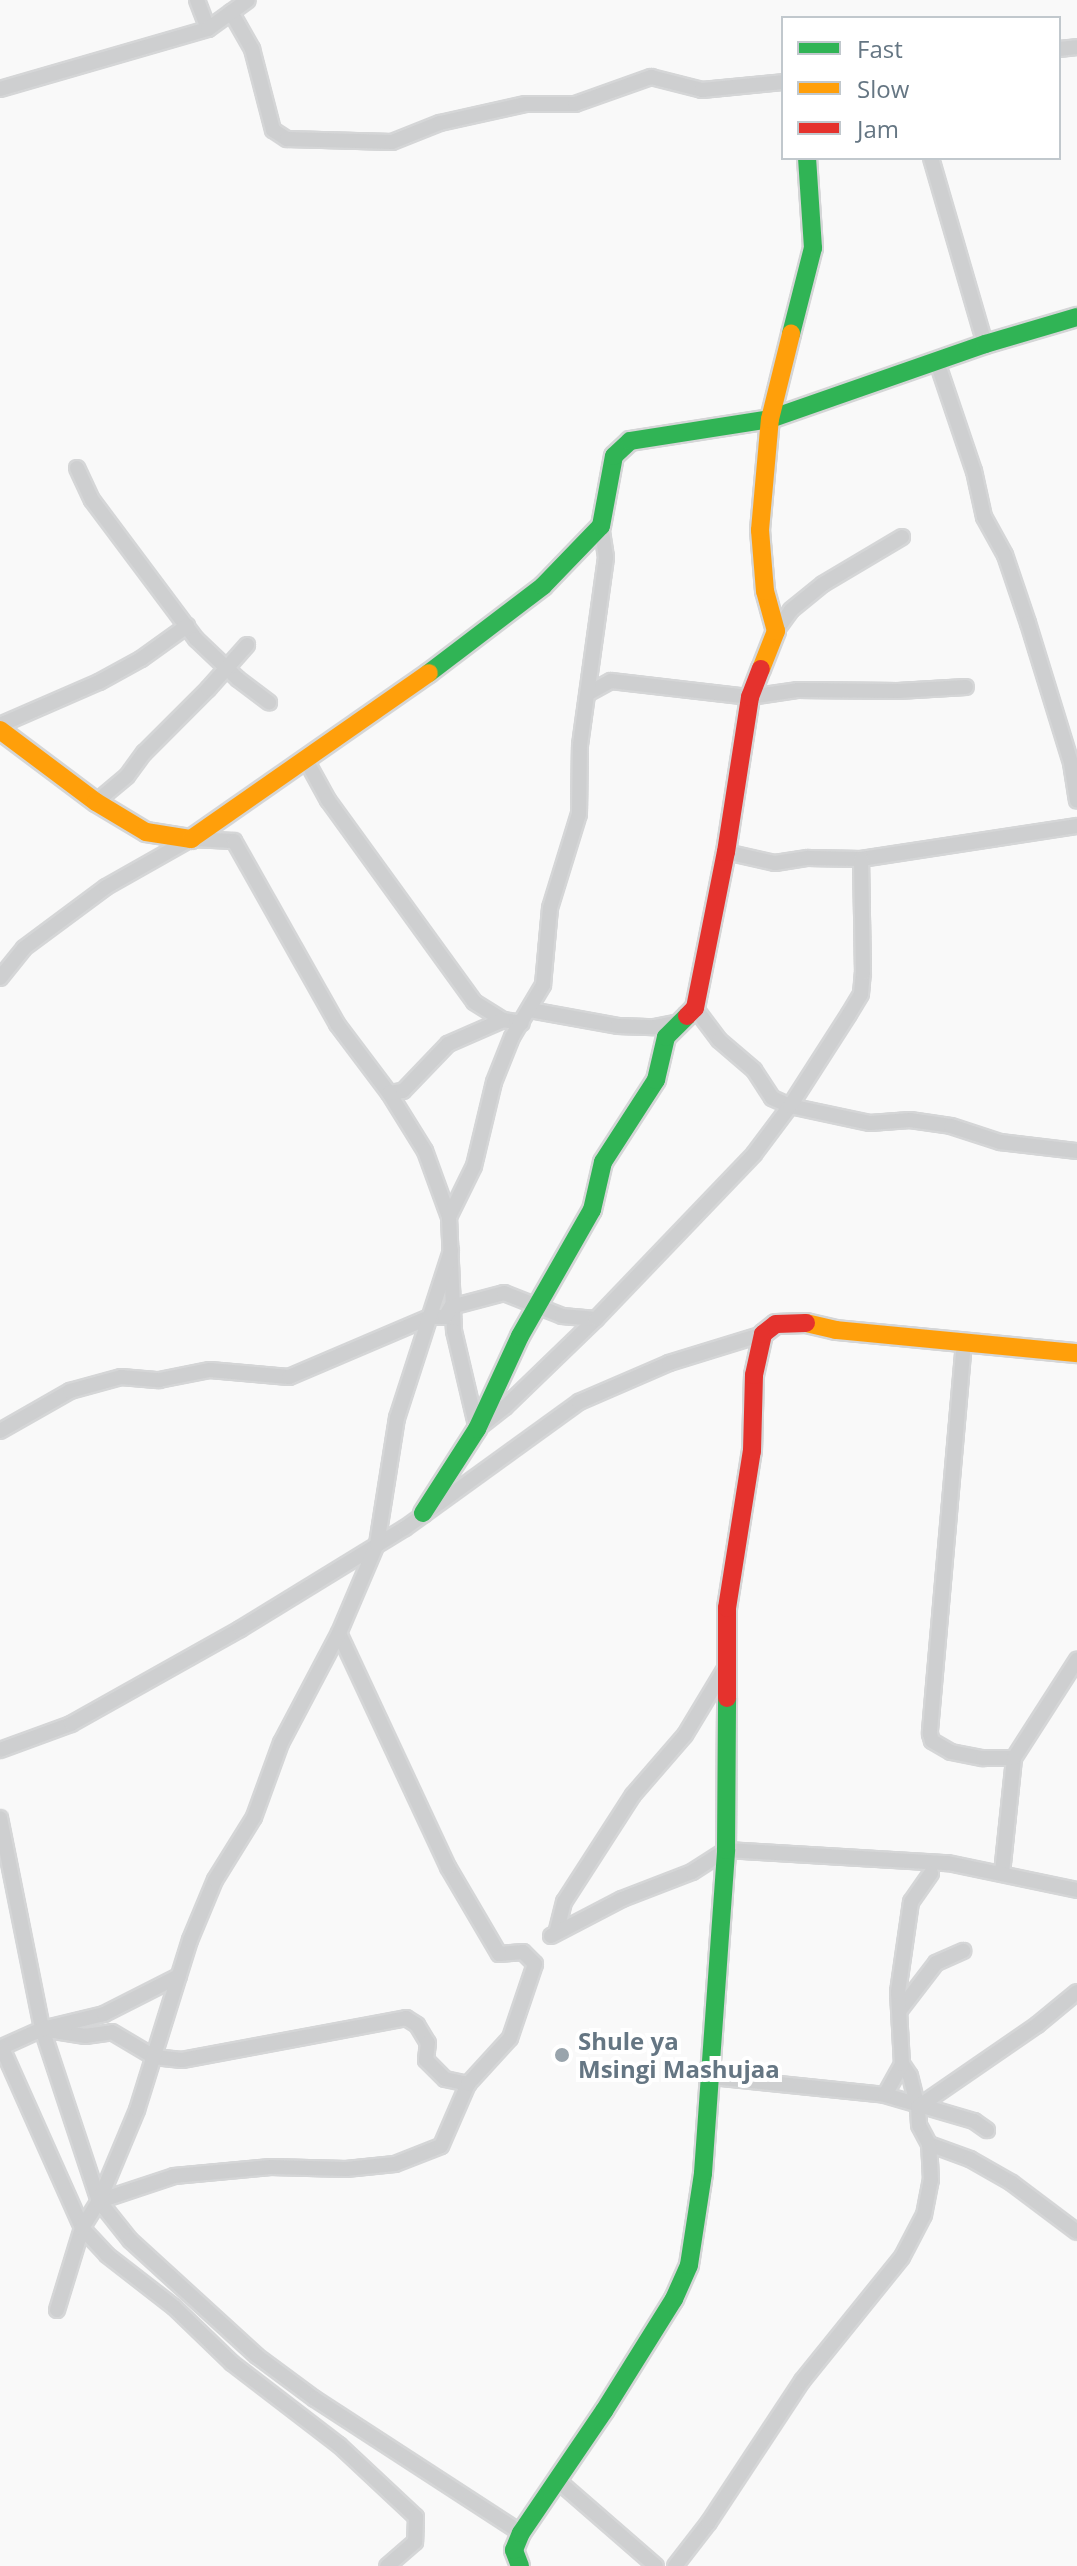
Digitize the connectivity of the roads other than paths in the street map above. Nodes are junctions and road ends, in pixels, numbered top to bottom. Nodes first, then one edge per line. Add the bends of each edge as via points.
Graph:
1 (197, 0) edge
2 (246, 0) edge
3 (231, 12) junction
4 (208, 29) junction
5 (781, 82) edge
6 (0, 89) edge
7 (807, 160) edge
8 (932, 160) edge
9 (1077, 317) edge
10 (985, 344) junction
11 (937, 362) junction
12 (770, 419) junction
13 (77, 468) dead end
14 (601, 526) junction
15 (902, 537) dead end
16 (187, 626) junction
17 (776, 631) junction
18 (247, 645) dead end
19 (227, 668) junction
20 (966, 687) dead end
21 (589, 693) junction
22 (750, 697) junction
23 (269, 702) dead end
24 (0, 728) edge
25 (306, 760) junction
26 (1077, 801) edge
27 (96, 802) junction
28 (1077, 826) edge
29 (191, 839) junction
30 (726, 852) junction
31 (861, 859) junction
32 (0, 978) edge
33 (695, 1008) junction
34 (526, 1017) junction
35 (503, 1020) junction
36 (680, 1022) junction
37 (389, 1093) junction
38 (790, 1106) junction
39 (1077, 1151) edge
40 (449, 1217) junction
41 (451, 1251) junction
42 (537, 1306) junction
43 (451, 1307) junction
44 (430, 1317) junction
45 (596, 1319) junction
46 (763, 1334) junction
47 (964, 1342) junction
48 (1077, 1353) edge
49 (477, 1429) junction
50 (0, 1431) edge
51 (423, 1513) junction
52 (377, 1544) junction
53 (339, 1633) junction
54 (1077, 1660) edge
55 (727, 1667) junction
56 (0, 1750) edge
57 (1014, 1758) junction
58 (0, 1818) edge
59 (726, 1850) junction
60 (931, 1873) dead end
61 (1002, 1873) junction
62 (1077, 1890) edge
63 (963, 1951) dead end
64 (179, 1976) junction
65 (1077, 1992) edge
66 (900, 2010) junction
67 (42, 2029) junction
68 (1, 2048) edge
69 (154, 2057) junction
70 (902, 2064) junction
71 (712, 2077) junction
72 (468, 2084) junction
73 (885, 2095) junction
74 (918, 2107) junction
75 (987, 2130) dead end
76 (929, 2144) junction
77 (99, 2201) junction
78 (82, 2228) junction
79 (1077, 2232) edge
80 (57, 2310) dead end
81 (557, 2480) junction
82 (521, 2533) junction
83 (387, 2566) edge
84 (520, 2566) edge
85 (656, 2566) edge
86 (675, 2566) edge

1 - 4 street
2 - 3 street
3 - 4 street
3 - 5 street via 252,49 273,130 287,139 392,142 440,123 526,104 575,104 651,77 702,90
4 - 6 street
7 - 12 street via 813,248
8 - 10 street
9 - 10 street
10 - 11 street
11 - 12 street
11 - 26 street via 984,517 1005,555 1028,623 1071,763
12 - 14 street via 630,441 614,456
12 - 17 street via 760,530 765,591
13 - 16 street via 92,500
14 - 21 street via 606,557
14 - 25 street via 543,586
15 - 17 street via 823,584 791,610
16 - 19 street
16 - 24 street via 99,682
17 - 22 street
18 - 19 street
19 - 23 street
19 - 27 street
20 - 22 street via 798,690
21 - 22 street via 611,681
21 - 34 street via 580,745 579,814 550,908 543,985
22 - 30 street
24 - 27 street
25 - 29 street
25 - 35 street via 328,800 474,1002
27 - 29 street via 146,832
28 - 31 street
29 - 32 street via 106,887 24,948
29 - 37 street via 234,841 337,1024
30 - 31 street via 775,863
30 - 33 street
31 - 38 street via 861,994
33 - 36 street
33 - 38 street via 719,1040 754,1070 772,1098
34 - 35 street
34 - 36 street via 618,1026
34 - 40 street via 494,1082 474,1166
35 - 37 street via 448,1044 403,1091
36 - 42 street via 666,1037 656,1080 603,1162 592,1210
37 - 40 street via 425,1151
38 - 39 street via 870,1123 910,1120 951,1126 1000,1142
38 - 45 street via 754,1154
40 - 41 street
41 - 43 street
41 - 44 street
42 - 43 street via 504,1293
42 - 45 street via 562,1316
42 - 49 street
43 - 44 street via 445,1317
43 - 49 street
44 - 50 street via 289,1377 210,1370 159,1380 121,1377 70,1391
44 - 52 street via 397,1418
45 - 49 street
46 - 47 street via 776,1324 798,1321 836,1330
46 - 51 street via 669,1363 579,1402
46 - 55 street via 754,1375 752,1451 727,1608
47 - 48 street
47 - 57 street via 930,1734 937,1746 951,1752
49 - 51 street
51 - 52 street
52 - 53 street
52 - 56 street via 132,1691 71,1724
53 - 64 street via 281,1743 254,1817 215,1880
53 - 72 street via 448,1867 499,1954 523,1952 535,1964 510,2038
54 - 57 street
55 - 59 street
55 - 59 street via 685,1735 633,1795 564,1902 554,1933 692,1872
57 - 61 street
58 - 67 street
59 - 61 street via 948,1863
59 - 71 street
60 - 66 street via 911,1902
61 - 62 street
63 - 66 street via 936,1963
64 - 67 street via 104,2014
64 - 69 street
65 - 74 street
66 - 70 street
67 - 68 street
67 - 69 street via 85,2036 112,2032
67 - 77 street
68 - 78 street
69 - 72 street via 182,2060 406,2018 428,2043 426,2060 445,2079
69 - 77 street
70 - 73 street
70 - 74 street
71 - 73 street
71 - 81 street via 689,2265 674,2299
72 - 77 street via 441,2146 395,2164 174,2176
73 - 74 street
74 - 75 street via 974,2121
74 - 76 street via 919,2125
76 - 79 street via 1012,2183
76 - 86 street via 931,2180 924,2215 902,2257 802,2381
77 - 78 street
77 - 82 street via 130,2240 257,2356
78 - 80 street
78 - 83 street via 232,2363 339,2445 416,2517 415,2542
81 - 82 street
81 - 85 street
82 - 84 street via 514,2550

